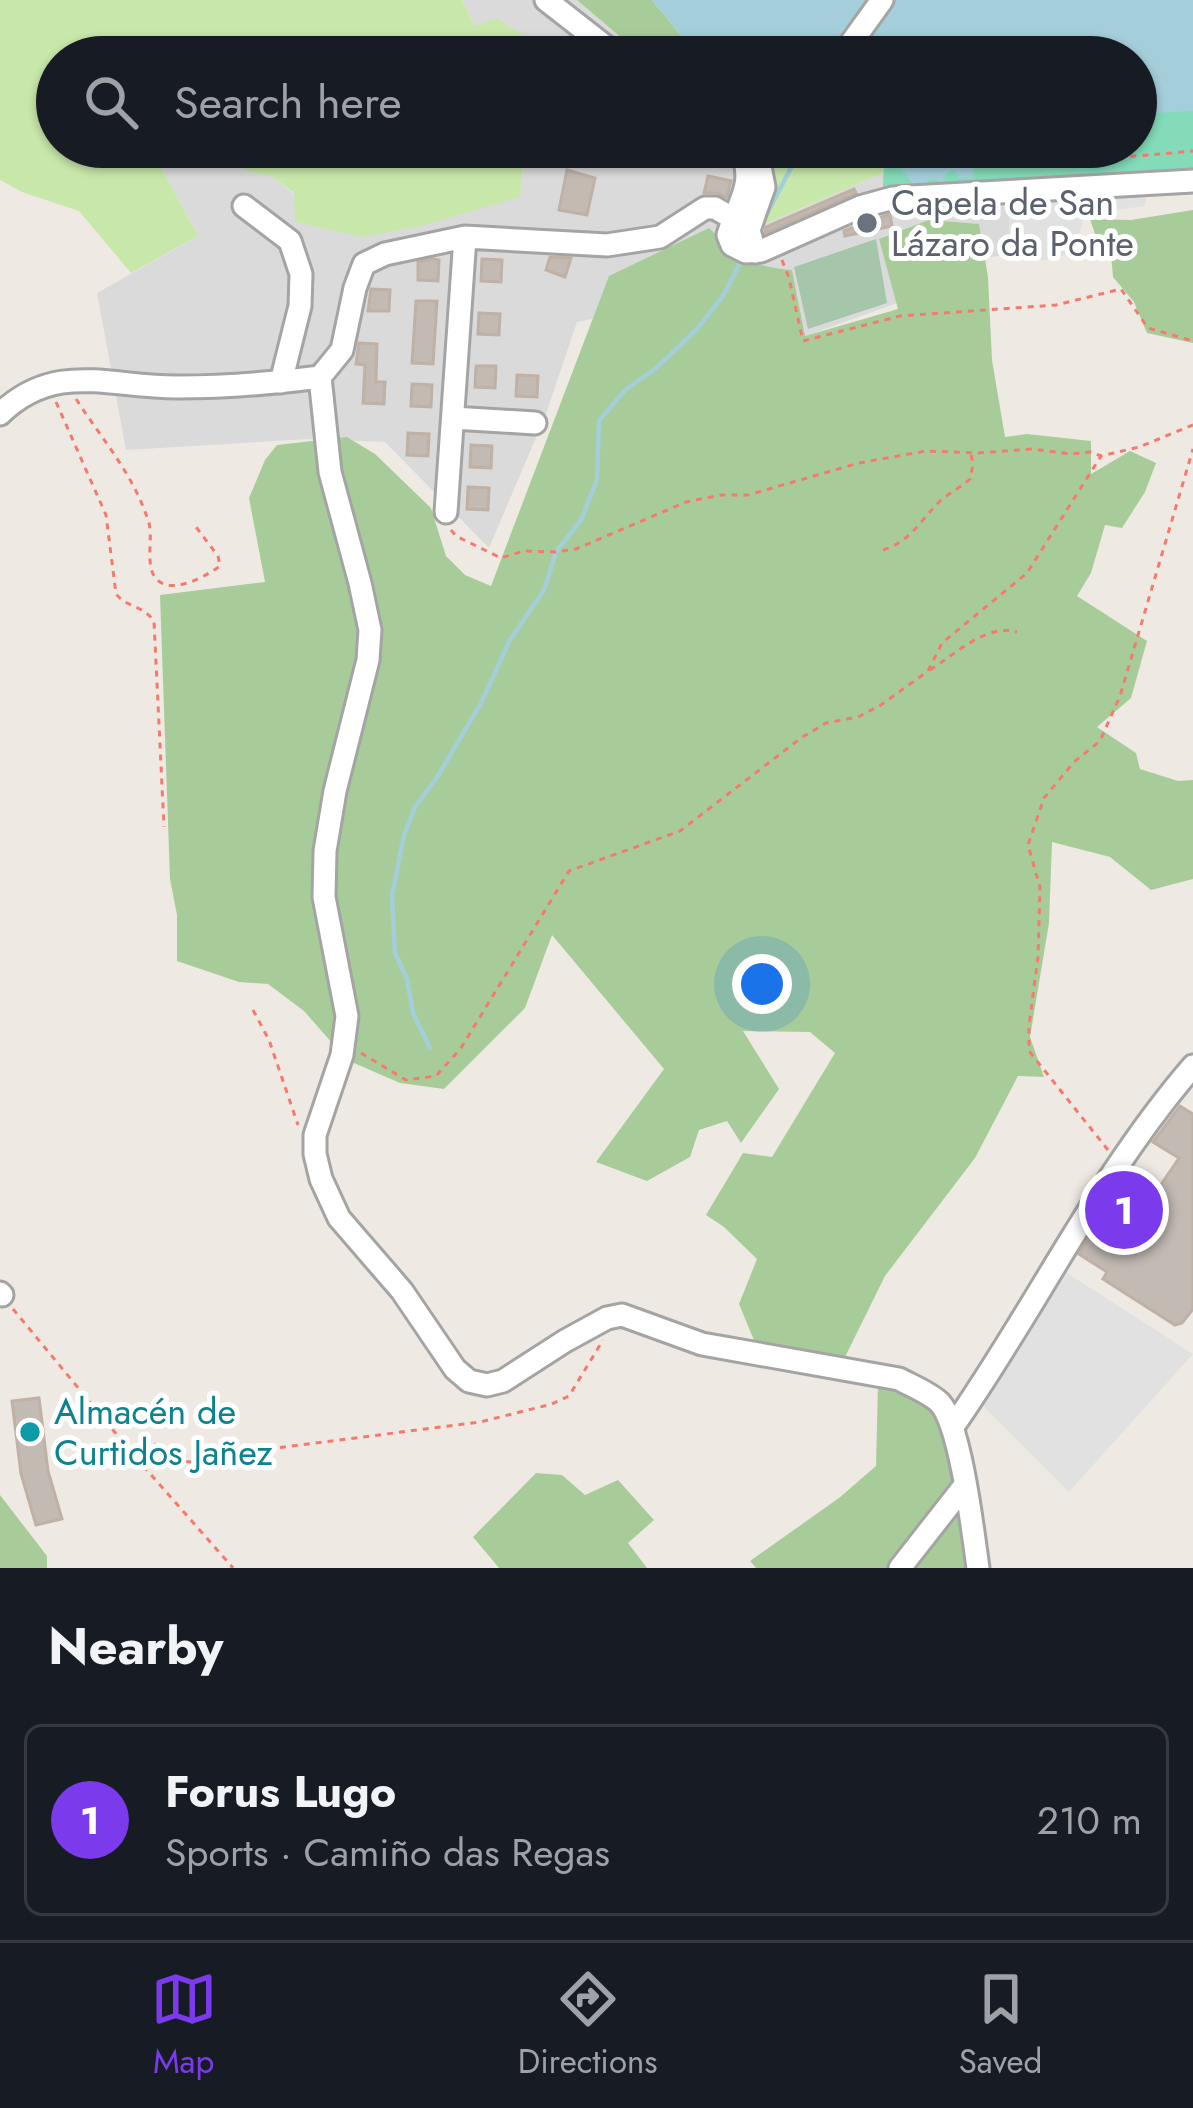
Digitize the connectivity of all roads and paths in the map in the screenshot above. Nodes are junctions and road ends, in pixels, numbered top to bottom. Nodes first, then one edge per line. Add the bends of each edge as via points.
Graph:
1 (546, 0) edge
2 (882, 0) edge
3 (592, 36) edge
4 (857, 36) edge
5 (1193, 151) edge
6 (1157, 154) edge
7 (746, 168) edge
8 (760, 168) edge
9 (1193, 182) edge
10 (244, 206) dead end
11 (734, 219) junction
12 (465, 237) junction
13 (765, 248) junction
14 (1193, 341) edge
15 (320, 377) junction
16 (70, 380) junction
17 (281, 382) junction
18 (45, 386) junction
19 (0, 414) edge
20 (454, 418) junction
21 (536, 423) dead end
22 (1193, 425) edge
23 (1193, 449) edge
24 (970, 452) junction
25 (1100, 456) junction
26 (446, 512) joint
27 (194, 523) dead end
28 (883, 550) dead end
29 (1017, 632) dead end
30 (928, 671) junction
31 (164, 827) dead end
32 (253, 1010) dead end
33 (344, 1043) junction
34 (1193, 1066) edge
35 (315, 1135) junction
36 (1118, 1165) junction
37 (1, 1294) edge
38 (614, 1317) junction
39 (952, 1428) junction
40 (132, 1453) junction
41 (965, 1485) junction
42 (233, 1568) edge
43 (900, 1568) edge
44 (978, 1568) edge

1 - 3 street
2 - 4 street
5 - 6 path
7 - 11 street
8 - 13 street via 764,187 749,230
9 - 13 street via 893,198 860,207 830,232
10 - 17 street via 290,241 301,274
11 - 12 street via 705,208 660,237 607,245
11 - 13 street via 732,245
12 - 15 street via 364,264 342,350
12 - 20 street
13 - 14 path via 789,278 803,341 900,316 1056,305 1121,289 1148,328
15 - 17 street
15 - 33 street via 330,472 370,630 325,851
16 - 17 street via 176,388
16 - 18 street
16 - 27 path via 151,525 152,575 161,584 172,587 220,566
18 - 19 street
18 - 31 path via 106,515 116,594 154,621
20 - 21 street
20 - 26 street
22 - 25 path
23 - 36 path via 1120,696 1100,740 1044,798 1028,844 1040,887 1029,1051
24 - 25 path
24 - 26 path via 926,451 748,495 686,502 556,553 501,558 456,536
24 - 28 path via 970,478
25 - 30 path via 1028,574 942,643
29 - 30 path via 994,630
30 - 33 path via 870,711 801,738 680,831 568,871 436,1076 406,1080
32 - 35 path via 297,1124
33 - 35 street
34 - 36 street
35 - 38 street via 321,1179 339,1218 469,1381 503,1381
36 - 39 street
37 - 40 path
38 - 39 street via 702,1344 899,1379 939,1403
38 - 40 path via 569,1396 552,1404 480,1422 194,1462 152,1444
39 - 41 street
40 - 42 path
41 - 43 street
41 - 44 street

